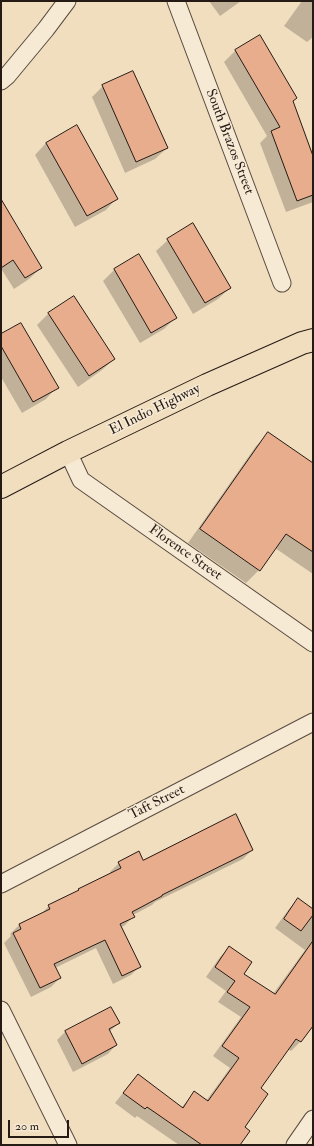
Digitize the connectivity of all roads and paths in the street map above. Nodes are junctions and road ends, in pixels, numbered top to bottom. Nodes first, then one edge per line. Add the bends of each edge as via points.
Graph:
1 (67, 1) edge
2 (176, 1) edge
3 (1, 81) edge
4 (282, 283) dead end
5 (313, 340) edge
6 (68, 452) junction
7 (1, 487) edge
8 (313, 643) edge
9 (313, 722) edge
10 (1, 884) edge
11 (1, 1010) edge
12 (313, 1119) edge
13 (68, 1145) edge
14 (295, 1145) edge

1 - 3 street
2 - 4 street, South Brazos Street
5 - 6 main road, El Indio Highway via 207,385
6 - 7 main road, El Indio Highway
6 - 8 street, Florence Street via 81,480
9 - 10 street, Taft Street
11 - 13 street
12 - 14 street

